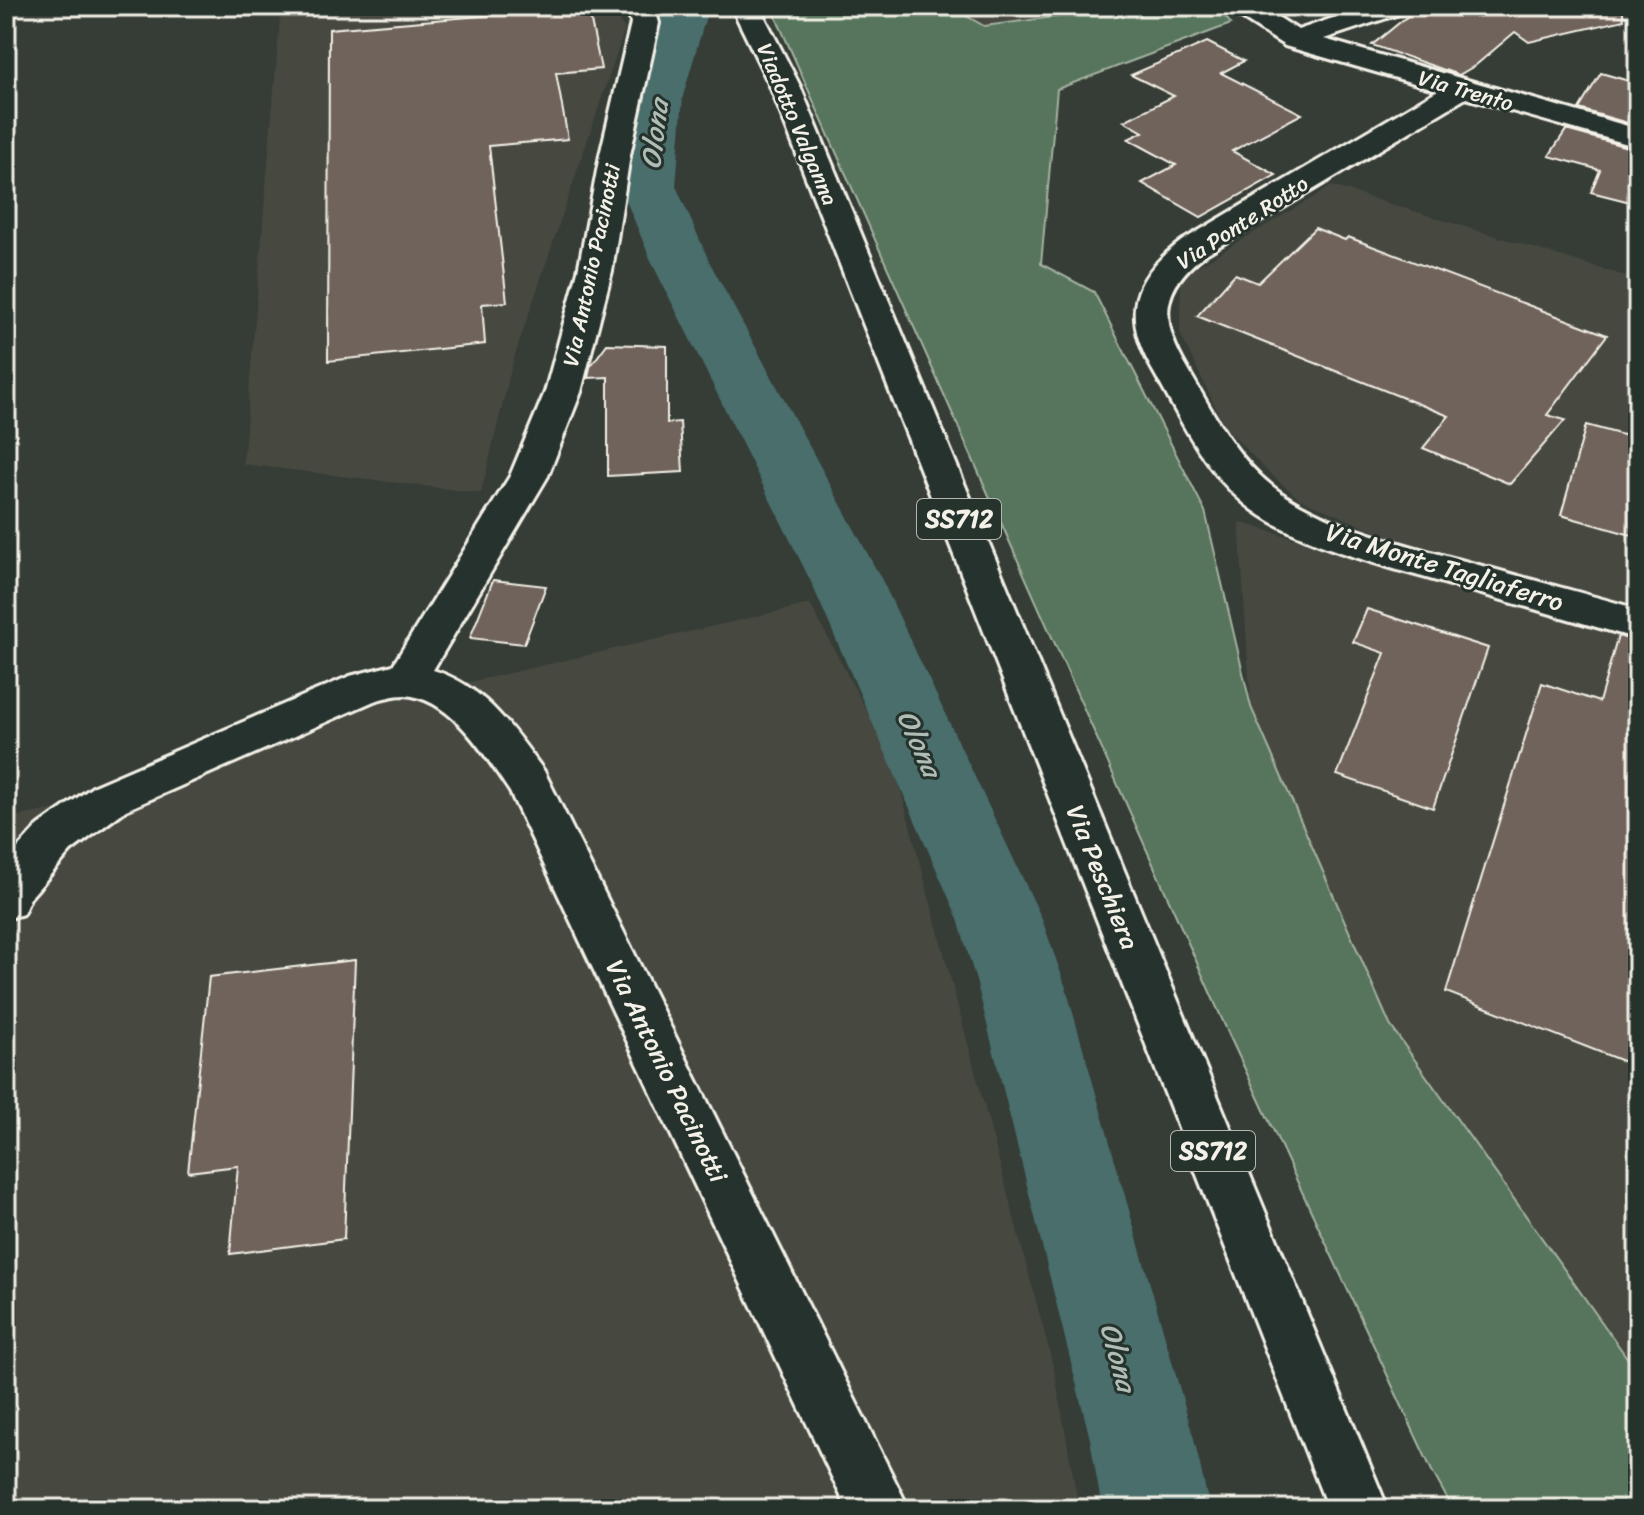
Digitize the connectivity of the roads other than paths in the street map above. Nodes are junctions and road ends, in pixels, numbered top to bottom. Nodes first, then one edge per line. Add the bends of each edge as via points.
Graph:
1 (640, 6) edge
2 (745, 6) edge
3 (1242, 6) edge
4 (1395, 6) edge
5 (1295, 40) junction
6 (1460, 89) junction
7 (1638, 138) edge
8 (849, 244) joint
9 (1224, 461) joint
10 (1638, 624) edge
11 (406, 679) junction
12 (6, 900) edge
13 (879, 1509) edge
14 (1358, 1509) edge

1 - 11 street, Via Antonio Pacinotti via 645,23 595,271 563,392 529,476
2 - 8 street, Viadotto Valganna / SS712 via 785,86
3 - 5 street, Via Trento
4 - 5 street
5 - 6 street, Via Trento
6 - 7 street, Via Trento
6 - 9 street, Via Ponte Rotto via 1219,233 1175,263 1159,282 1150,308 1152,334
8 - 14 street, Via Peschiera / SS712
9 - 10 street, Via Monte Tagliaferro via 1267,501 1330,535
11 - 12 street, Via Antonio Pacinotti via 365,687 110,798 55,838
11 - 13 street, Via Antonio Pacinotti via 440,689 478,714 528,783

